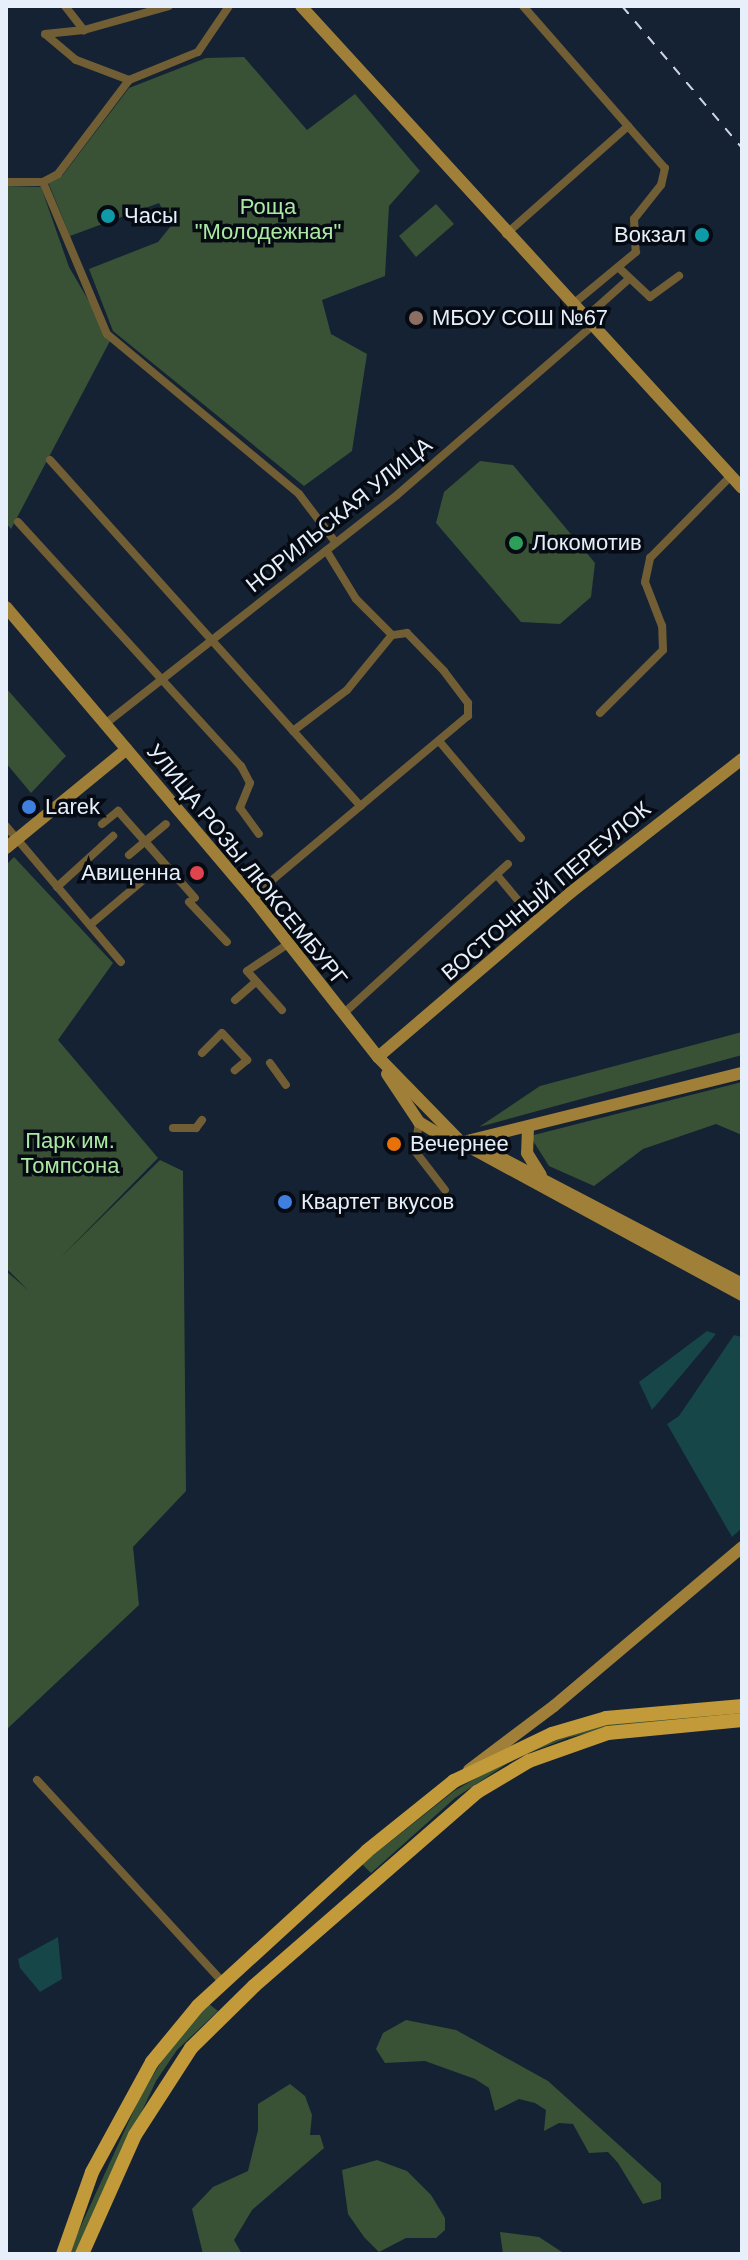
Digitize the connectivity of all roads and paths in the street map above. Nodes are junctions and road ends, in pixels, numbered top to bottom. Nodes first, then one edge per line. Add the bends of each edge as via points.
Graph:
1 (65, 6) edge
2 (169, 6) edge
3 (229, 6) edge
4 (301, 6) edge
5 (523, 6) edge
6 (84, 30) junction
7 (129, 80) junction
8 (628, 126) junction
9 (6, 182) edge
10 (43, 182) junction
11 (506, 234) junction
12 (618, 267) junction
13 (679, 276) dead end
14 (629, 279) junction
15 (571, 305) junction
16 (587, 323) junction
17 (50, 460) dead end
18 (731, 476) junction
19 (742, 488) edge
20 (18, 522) dead end
21 (336, 543) junction
22 (326, 550) junction
23 (6, 607) edge
24 (392, 635) junction
25 (212, 638) junction
26 (160, 679) junction
27 (600, 713) dead end
28 (105, 724) junction
29 (293, 731) junction
30 (439, 741) junction
31 (127, 749) junction
32 (742, 759) edge
33 (360, 806) junction
34 (102, 824) dead end
35 (166, 824) dead end
36 (6, 826) edge
37 (259, 834) dead end
38 (113, 836) dead end
39 (521, 838) dead end
40 (145, 841) junction
41 (11, 844) edge
42 (129, 855) dead end
43 (508, 864) dead end
44 (497, 875) junction
45 (148, 876) dead end
46 (57, 887) junction
47 (252, 897) junction
48 (536, 922) junction
49 (90, 925) junction
50 (227, 942) dead end
51 (288, 944) junction
52 (121, 962) dead end
53 (256, 982) junction
54 (235, 1000) dead end
55 (282, 1010) dead end
56 (343, 1014) junction
57 (202, 1053) dead end
58 (378, 1057) junction
59 (270, 1063) dead end
60 (235, 1070) dead end
61 (742, 1073) edge
62 (286, 1085) dead end
63 (202, 1120) dead end
64 (419, 1122) junction
65 (528, 1127) junction
66 (173, 1128) dead end
67 (462, 1143) junction
68 (543, 1177) junction
69 (445, 1190) dead end
70 (592, 1211) junction
71 (707, 1270) junction
72 (742, 1284) edge
73 (742, 1295) edge
74 (742, 1547) edge
75 (742, 1706) edge
76 (742, 1720) edge
77 (37, 1780) dead end
78 (454, 1781) junction
79 (329, 1883) junction
80 (348, 1905) junction
81 (236, 1970) junction
82 (223, 1982) junction
83 (254, 1986) junction
84 (63, 2254) edge
85 (82, 2254) edge

1 - 6 street
2 - 6 street
3 - 7 street via 198,52
4 - 11 main road
5 - 8 street
6 - 7 street via 45,34 76,60
7 - 10 street via 58,174
8 - 11 street
8 - 12 street via 665,168 661,185 634,219 638,246
9 - 10 street
10 - 21 street via 107,334 299,494
11 - 15 main road
12 - 14 street
12 - 15 street
13 - 14 street via 650,297
14 - 16 street, НОРИЛЬСКАЯ УЛИЦА
15 - 16 main road
16 - 18 main road
16 - 21 street, НОРИЛЬСКАЯ УЛИЦА
17 - 25 street
18 - 19 main road
18 - 27 street via 650,558 645,582 662,626 663,650
20 - 26 street
21 - 22 street, НОРИЛЬСКАЯ УЛИЦА
22 - 24 street via 356,599
22 - 25 street, НОРИЛЬСКАЯ УЛИЦА
23 - 28 main road, УЛИЦА РОЗЫ ЛЮКСЕМБУРГ
24 - 29 street via 347,690
24 - 30 street via 407,633 468,703 468,716
25 - 26 street, НОРИЛЬСКАЯ УЛИЦА
25 - 29 street
26 - 28 street, НОРИЛЬСКАЯ УЛИЦА
26 - 37 street via 248,777 240,808
28 - 31 main road, УЛИЦА РОЗЫ ЛЮКСЕМБУРГ
29 - 33 street
30 - 33 street
30 - 39 street
31 - 41 main road
31 - 47 main road, УЛИЦА РОЗЫ ЛЮКСЕМБУРГ
32 - 48 main road, ВОСТОЧНЫЙ ПЕРЕУЛОК
33 - 47 street
34 - 40 street via 118,811
35 - 40 street
36 - 41 street
38 - 46 street
40 - 42 street
40 - 50 street
41 - 46 street
43 - 44 street
44 - 48 street
44 - 56 street
45 - 49 street
46 - 49 street
47 - 51 main road, УЛИЦА РОЗЫ ЛЮКСЕМБУРГ
48 - 58 main road, ВОСТОЧНЫЙ ПЕРЕУЛОК
49 - 52 street
51 - 53 street via 247,971
51 - 56 main road, УЛИЦА РОЗЫ ЛЮКСЕМБУРГ
53 - 54 street
53 - 55 street
56 - 58 main road, УЛИЦА РОЗЫ ЛЮКСЕМБУРГ
57 - 60 street via 222,1033 247,1060
58 - 64 main road
58 - 67 main road, УЛИЦА РОЗЫ ЛЮКСЕМБУРГ
59 - 62 street
61 - 65 main road
63 - 66 street via 196,1128
64 - 67 main road via 445,1142
64 - 69 street via 415,1151
65 - 67 main road
65 - 68 main road via 527,1153
67 - 68 main road, УЛИЦА РОЗЫ ЛЮКСЕМБУРГ
67 - 70 main road, УЛИЦА РОЗЫ ЛЮКСЕМБУРГ
68 - 70 main road, УЛИЦА РОЗЫ ЛЮКСЕМБУРГ
70 - 71 main road, УЛИЦА РОЗЫ ЛЮКСЕМБУРГ
71 - 72 main road, УЛИЦА РОЗЫ ЛЮКСЕМБУРГ
71 - 73 main road, УЛИЦА РОЗЫ ЛЮКСЕМБУРГ
74 - 78 main road via 554,1706
75 - 78 main road via 606,1718 552,1734
76 - 80 main road via 608,1733 529,1761 477,1792
77 - 82 street
78 - 79 main road
79 - 80 main road via 340,1880 349,1885
79 - 81 main road
80 - 83 main road
81 - 82 main road
81 - 83 main road via 226,1986 229,1994 240,1995
82 - 84 main road via 152,2062 92,2172
83 - 85 main road via 168,2078 135,2135

